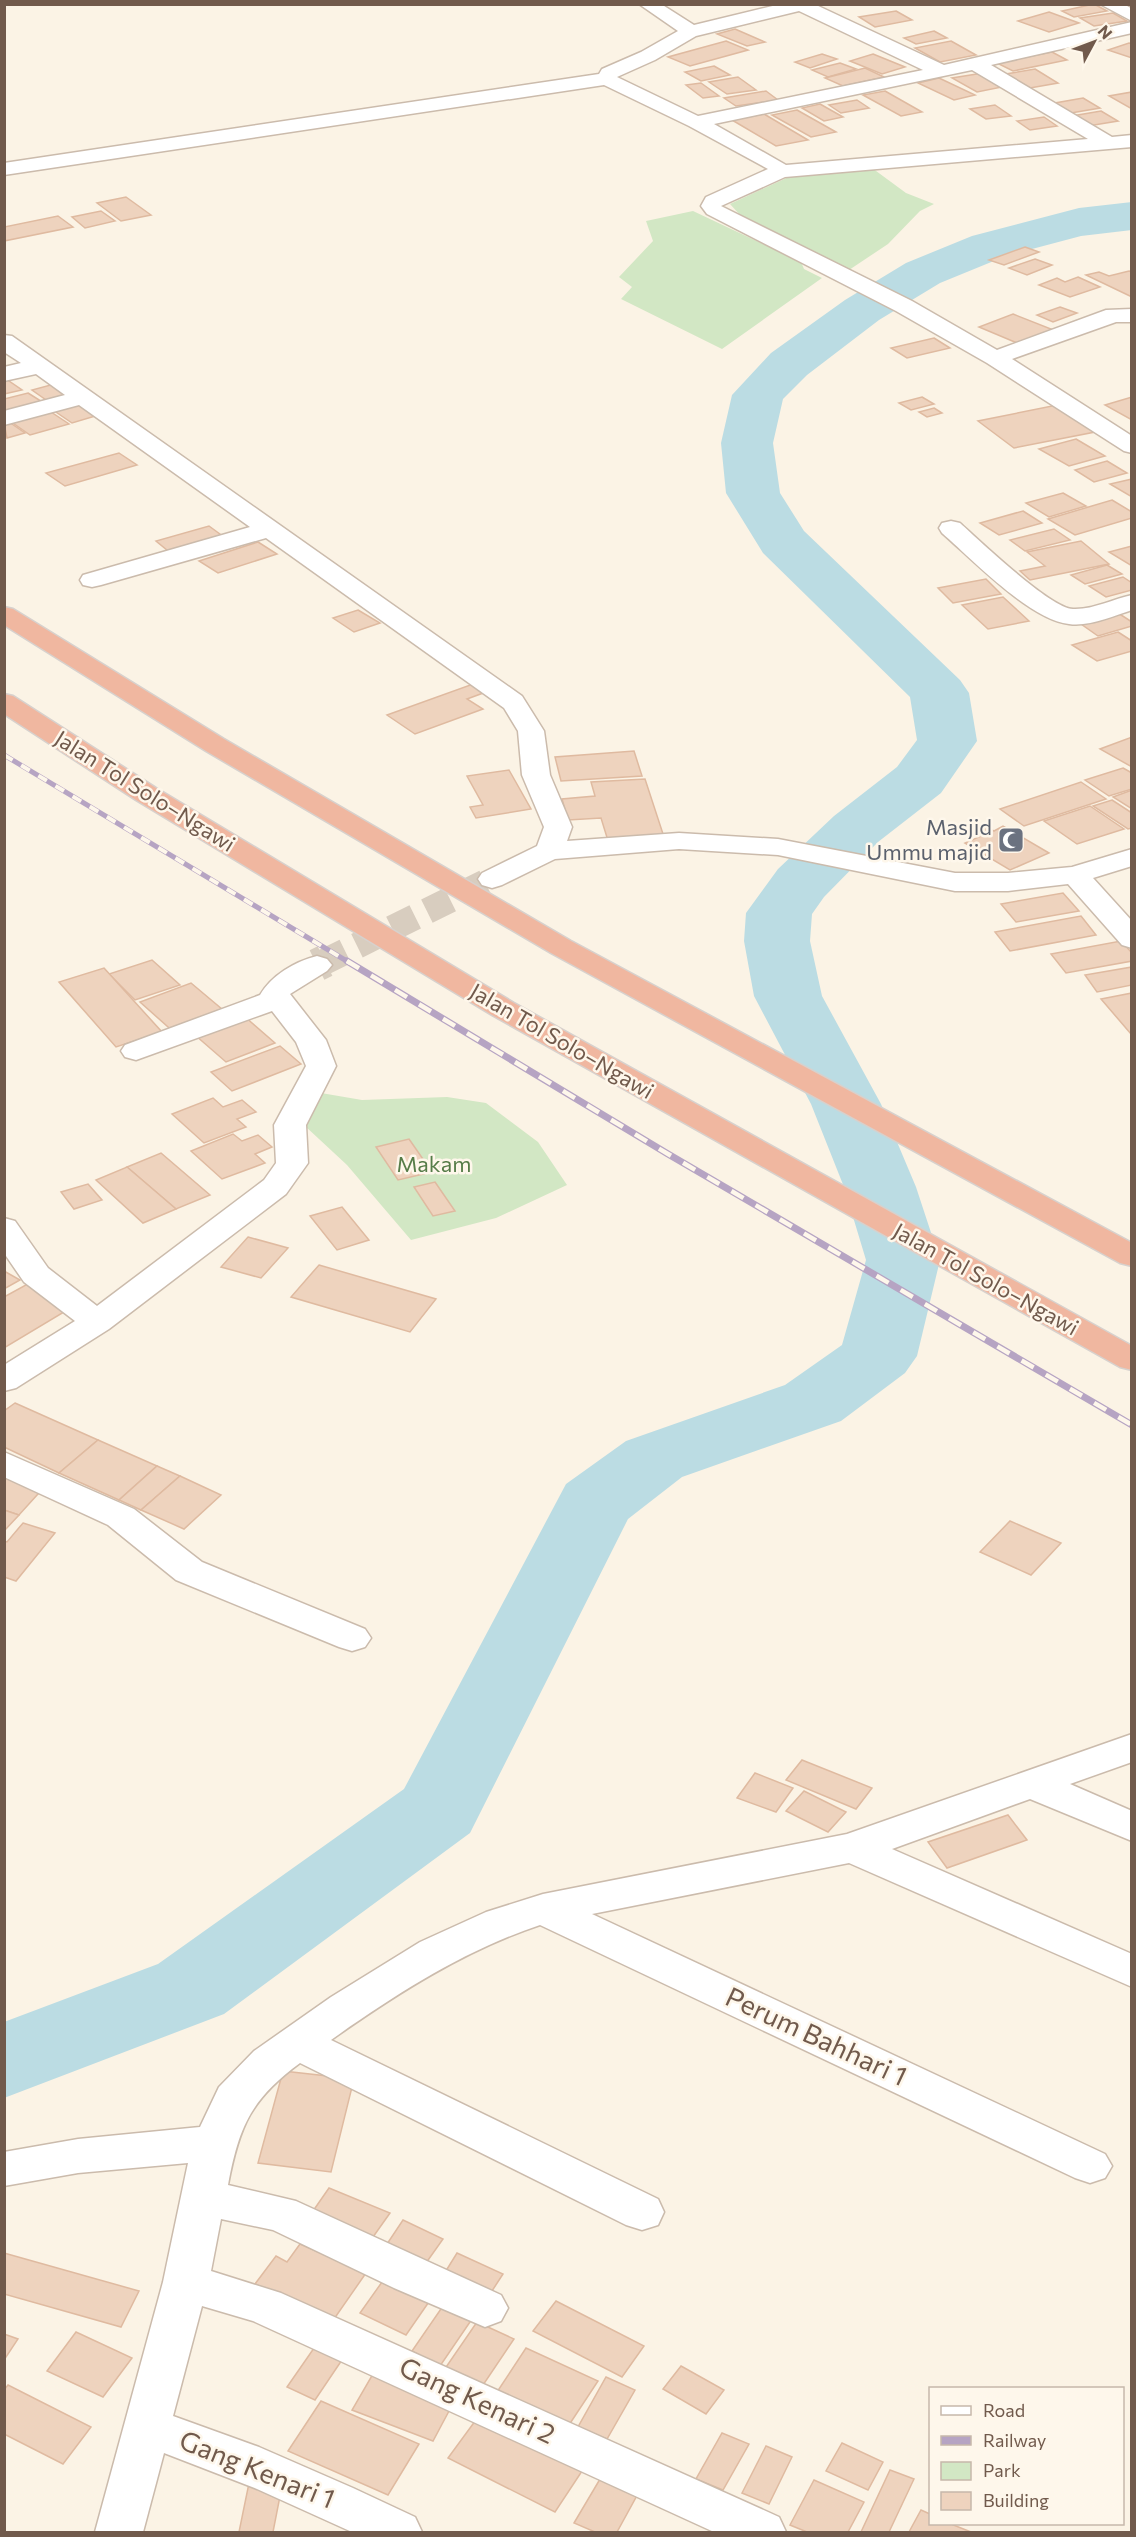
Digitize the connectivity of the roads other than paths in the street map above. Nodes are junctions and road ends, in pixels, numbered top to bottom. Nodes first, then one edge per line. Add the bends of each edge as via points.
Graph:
1 (648, 4) edge
2 (1109, 4) edge
3 (802, 5) edge
4 (1131, 16) edge
5 (1131, 27) edge
6 (691, 31) junction
7 (974, 63) junction
8 (939, 70) junction
9 (610, 82) junction
10 (696, 122) junction
11 (1131, 141) edge
12 (1107, 142) junction
13 (4, 169) edge
14 (781, 171) junction
15 (51, 182) dead end
16 (1131, 316) edge
17 (4, 341) edge
18 (995, 358) junction
19 (40, 366) junction
20 (4, 375) edge
21 (85, 396) junction
22 (4, 418) edge
23 (1131, 446) edge
24 (951, 528) dead end
25 (270, 529) junction
26 (92, 580) dead end
27 (1131, 602) edge
28 (4, 614) edge
29 (4, 702) edge
30 (549, 851) junction
31 (1131, 857) edge
32 (1075, 875) junction
33 (492, 879) tunnel mouth
34 (1131, 939) edge
35 (317, 965) tunnel mouth
36 (276, 999) junction
37 (136, 1051) dead end
38 (4, 1228) edge
39 (1131, 1256) edge
40 (97, 1322) junction
41 (1131, 1360) edge
42 (4, 1380) edge
43 (4, 1463) edge
44 (352, 1638) dead end
45 (1131, 1747) edge
46 (1032, 1784) junction
47 (1131, 1827) edge
48 (852, 1848) junction
49 (543, 1909) junction
50 (1131, 1972) edge
51 (298, 2043) junction
52 (214, 2143) junction
53 (1090, 2166) dead end
54 (4, 2169) edge
55 (203, 2197) junction
56 (642, 2212) dead end
57 (186, 2282) junction
58 (485, 2308) dead end
59 (146, 2427) junction
60 (119, 2532) edge
61 (398, 2532) edge
62 (762, 2532) edge

1 - 6 street
2 - 4 street
3 - 6 street
3 - 8 street
5 - 7 street
6 - 9 street via 609,73
7 - 8 street
7 - 12 street
8 - 10 street
9 - 10 street
9 - 13 street
9 - 15 street
10 - 14 street
11 - 12 street
12 - 14 street
14 - 18 street via 713,201 712,208 904,306
16 - 18 street via 1114,315
17 - 19 street
18 - 23 street
19 - 20 street
19 - 21 street
21 - 22 street
21 - 25 street
24 - 27 street via 1058,614 1077,616
25 - 26 street
25 - 30 street via 513,702 534,733 536,774 558,827
28 - 39 highway via 215,745 561,947
29 - 41 highway, Jalan Tol Solo–Ngawi via 146,794 503,1009
30 - 32 street via 679,841 778,848 955,882 1008,882
30 - 33 street
31 - 32 street
32 - 34 street
35 - 36 street via 281,985 274,995
36 - 37 street
36 - 40 street via 311,1040 321,1066 290,1125 292,1163 275,1187
38 - 40 street via 36,1275
40 - 42 street
43 - 44 street via 121,1517 189,1571
45 - 46 street
46 - 47 street
46 - 48 street
48 - 49 street
48 - 50 street
49 - 51 street via 500,1923 435,1953
49 - 53 street, Perum Bahhari 1
51 - 52 street via 253,2077 234,2099
51 - 56 street
52 - 54 street via 78,2156
52 - 55 street
55 - 57 street
55 - 58 street via 280,2214
57 - 59 street
57 - 62 street, Gang Kenari 2 via 265,2306
59 - 60 street
59 - 61 street, Gang Kenari 1 via 210,2447

